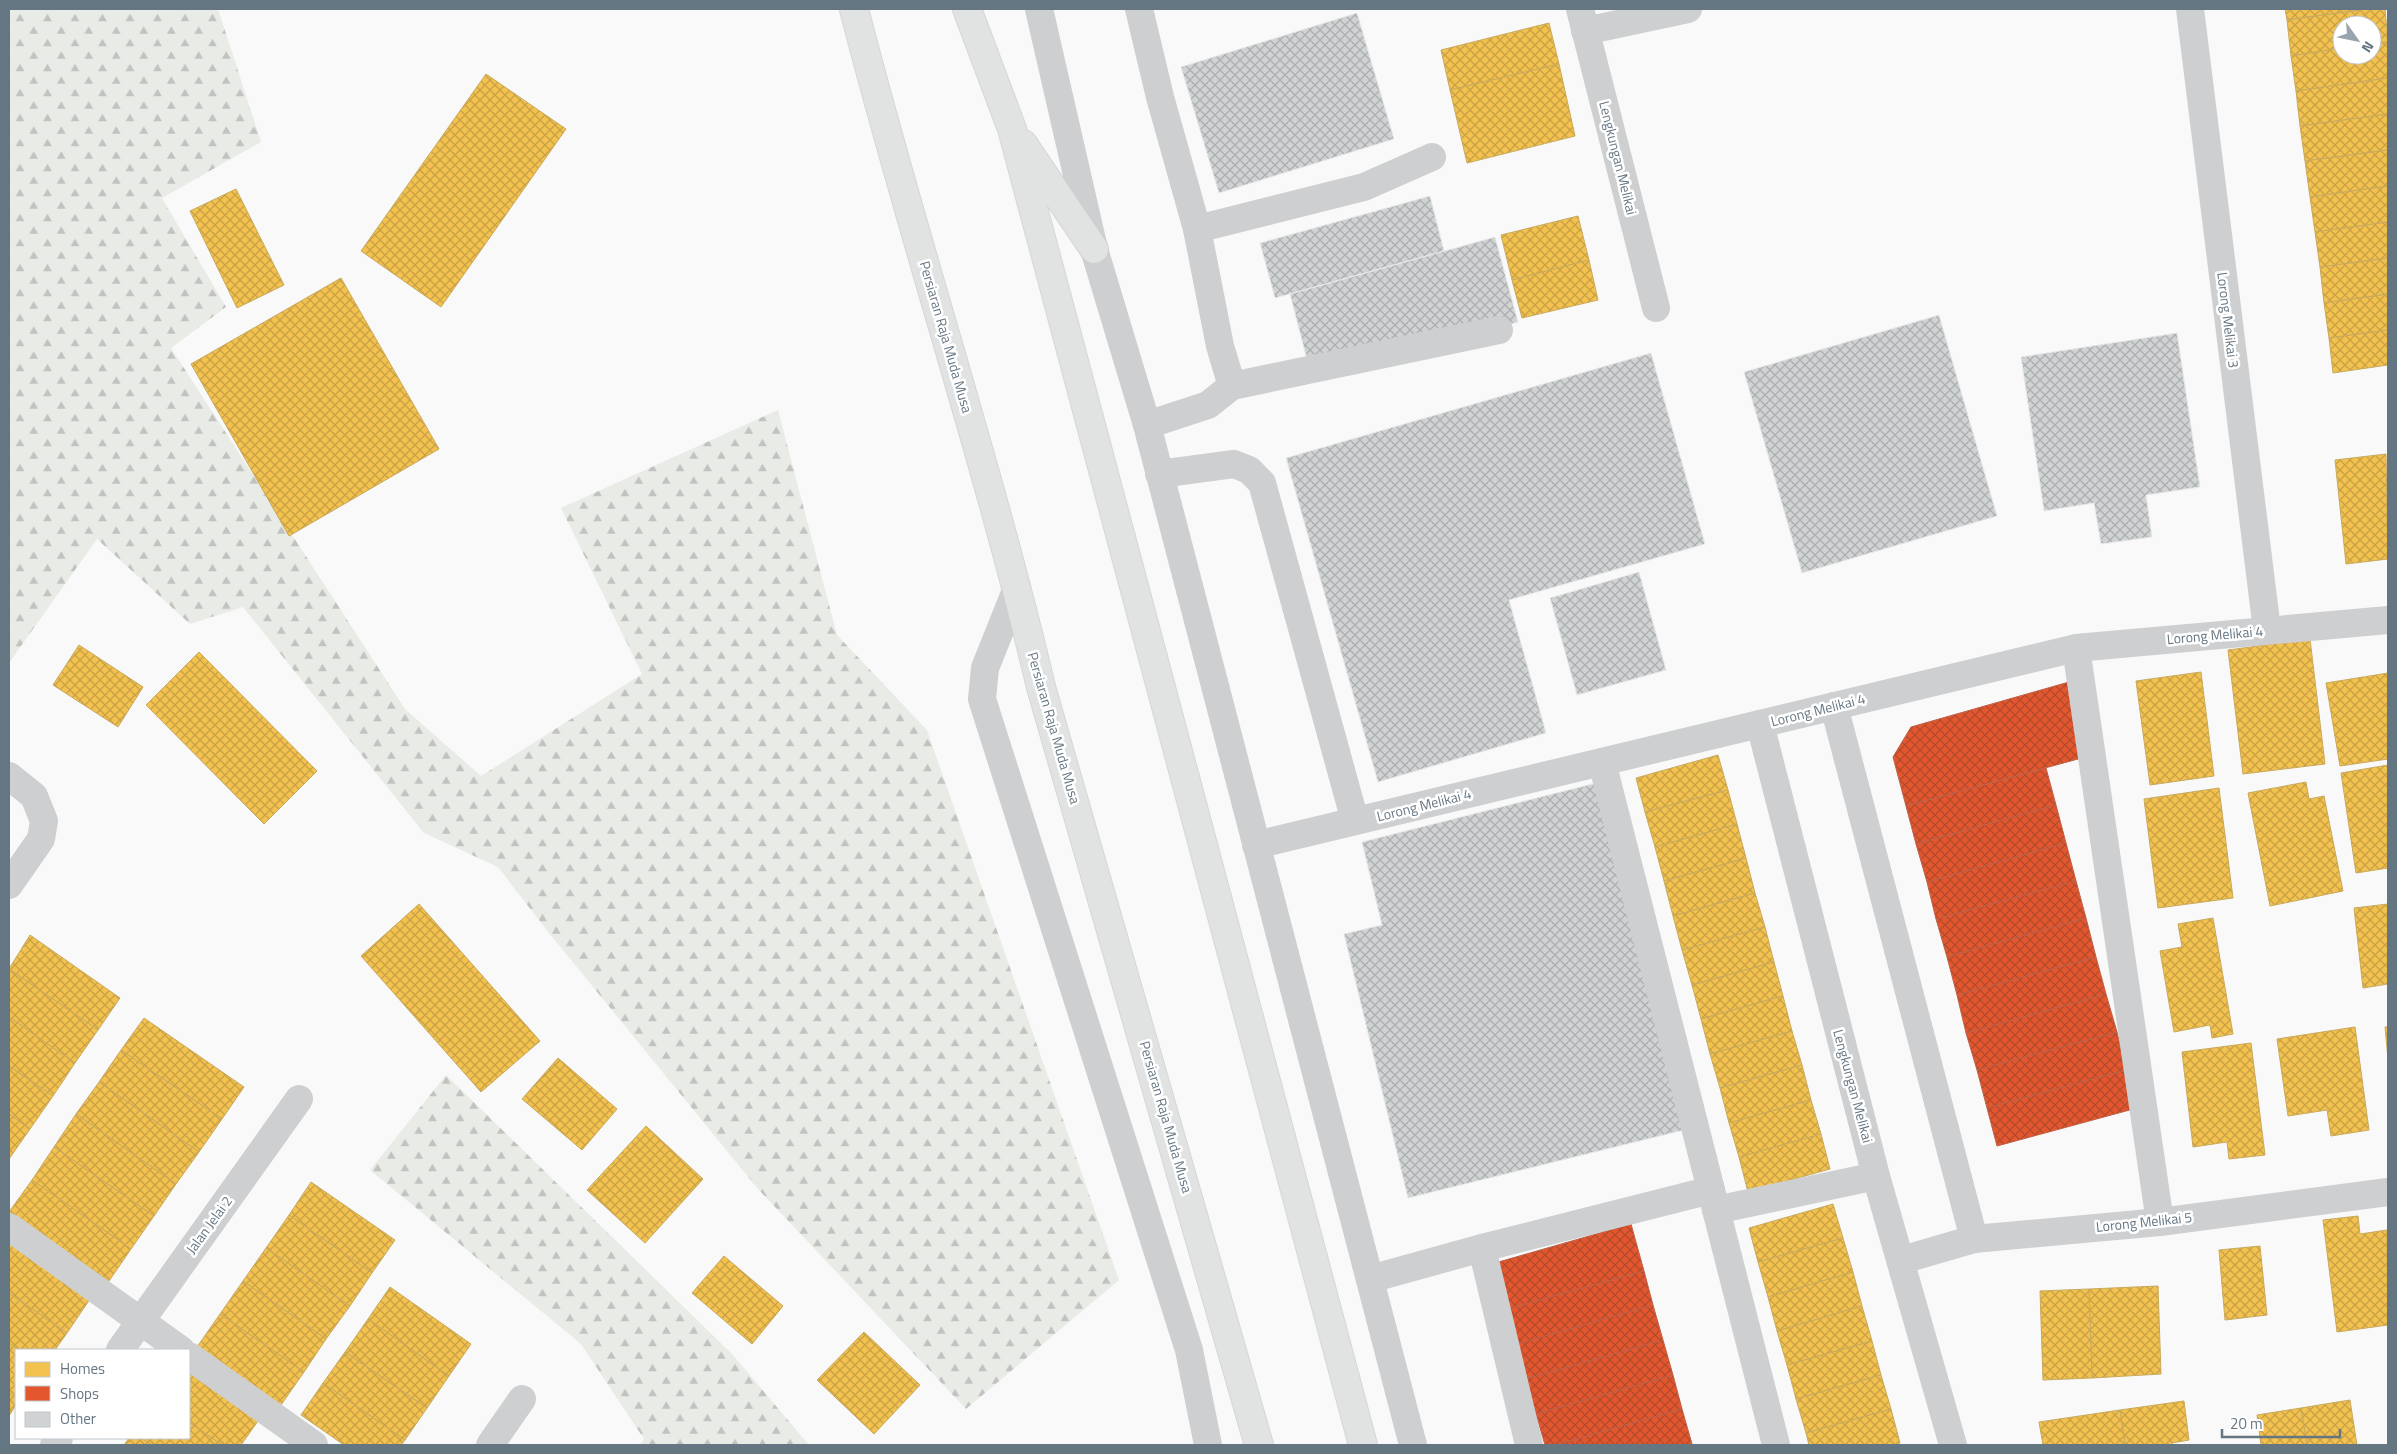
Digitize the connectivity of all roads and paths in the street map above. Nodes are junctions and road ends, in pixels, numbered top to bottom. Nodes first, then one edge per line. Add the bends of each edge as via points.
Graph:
1 (838, 9) edge
2 (854, 9) edge
3 (967, 9) edge
4 (1039, 9) edge
5 (1139, 9) edge
6 (1688, 9) edge
7 (2190, 9) edge
8 (1583, 20) edge
9 (864, 49) junction
10 (1012, 129) junction
11 (1432, 157) dead end
12 (1197, 229) junction
13 (1094, 248) junction
14 (1656, 308) dead end
15 (1499, 330) dead end
16 (1232, 386) junction
17 (1147, 425) junction
18 (1159, 474) junction
19 (1018, 588) junction
20 (2388, 620) edge
21 (2267, 630) junction
22 (2076, 648) junction
23 (1834, 706) junction
24 (1760, 724) junction
25 (1602, 762) junction
26 (9, 776) edge
27 (1355, 821) junction
28 (1256, 845) junction
29 (9, 885) edge
30 (299, 1100) dead end
31 (1876, 1176) junction
32 (2388, 1192) edge
33 (1713, 1200) junction
34 (2160, 1222) junction
35 (9, 1228) edge
36 (1974, 1239) junction
37 (1482, 1248) junction
38 (1902, 1260) junction
39 (1370, 1279) junction
40 (140, 1321) junction
41 (121, 1349) edge
42 (180, 1349) edge
43 (190, 1357) edge
44 (522, 1399) dead end
45 (314, 1445) edge
46 (490, 1445) edge
47 (1208, 1445) edge
48 (1260, 1445) edge
49 (1363, 1445) edge
50 (1413, 1445) edge
51 (1529, 1445) edge
52 (1776, 1445) edge
53 (1954, 1445) edge

1 - 9 main road
2 - 9 main road, Persiaran Raja Muda Musa
3 - 10 main road
4 - 13 street
5 - 12 street
6 - 8 street
7 - 21 street, Lorong Melikai 3
8 - 14 street, Lengkungan Melikai
9 - 19 main road, Persiaran Raja Muda Musa via 878,108 920,242
10 - 13 main road
10 - 49 main road
11 - 12 street via 1364,187
12 - 16 street via 1220,346
13 - 17 street
15 - 16 street
16 - 17 street via 1208,405
17 - 18 street
18 - 27 street via 1234,464 1249,470 1262,483
18 - 28 street
19 - 47 street via 985,668 982,699 1189,1350
19 - 48 main road, Persiaran Raja Muda Musa via 1041,688
20 - 21 street, Lorong Melikai 4
21 - 22 street, Lorong Melikai 4
22 - 23 street, Lorong Melikai 4
22 - 34 street
23 - 24 street, Lorong Melikai 4
23 - 36 street
24 - 25 street, Lorong Melikai 4
24 - 31 street, Lengkungan Melikai
25 - 27 street, Lorong Melikai 4
25 - 33 street
26 - 29 street via 34,796 44,821 40,839
27 - 28 street, Lorong Melikai 4
28 - 39 street
30 - 40 street, Jalan Jelai 2
31 - 33 street
31 - 38 street, Lengkungan Melikai
32 - 34 street, Lorong Melikai 5
33 - 37 street
33 - 52 street
34 - 36 street, Lorong Melikai 5
35 - 40 street
36 - 38 street, Lorong Melikai 5
37 - 39 street
37 - 51 street
38 - 53 street, Lengkungan Melikai
39 - 50 street
40 - 41 street, Jalan Jelai 2
40 - 42 street
43 - 45 street
44 - 46 street

